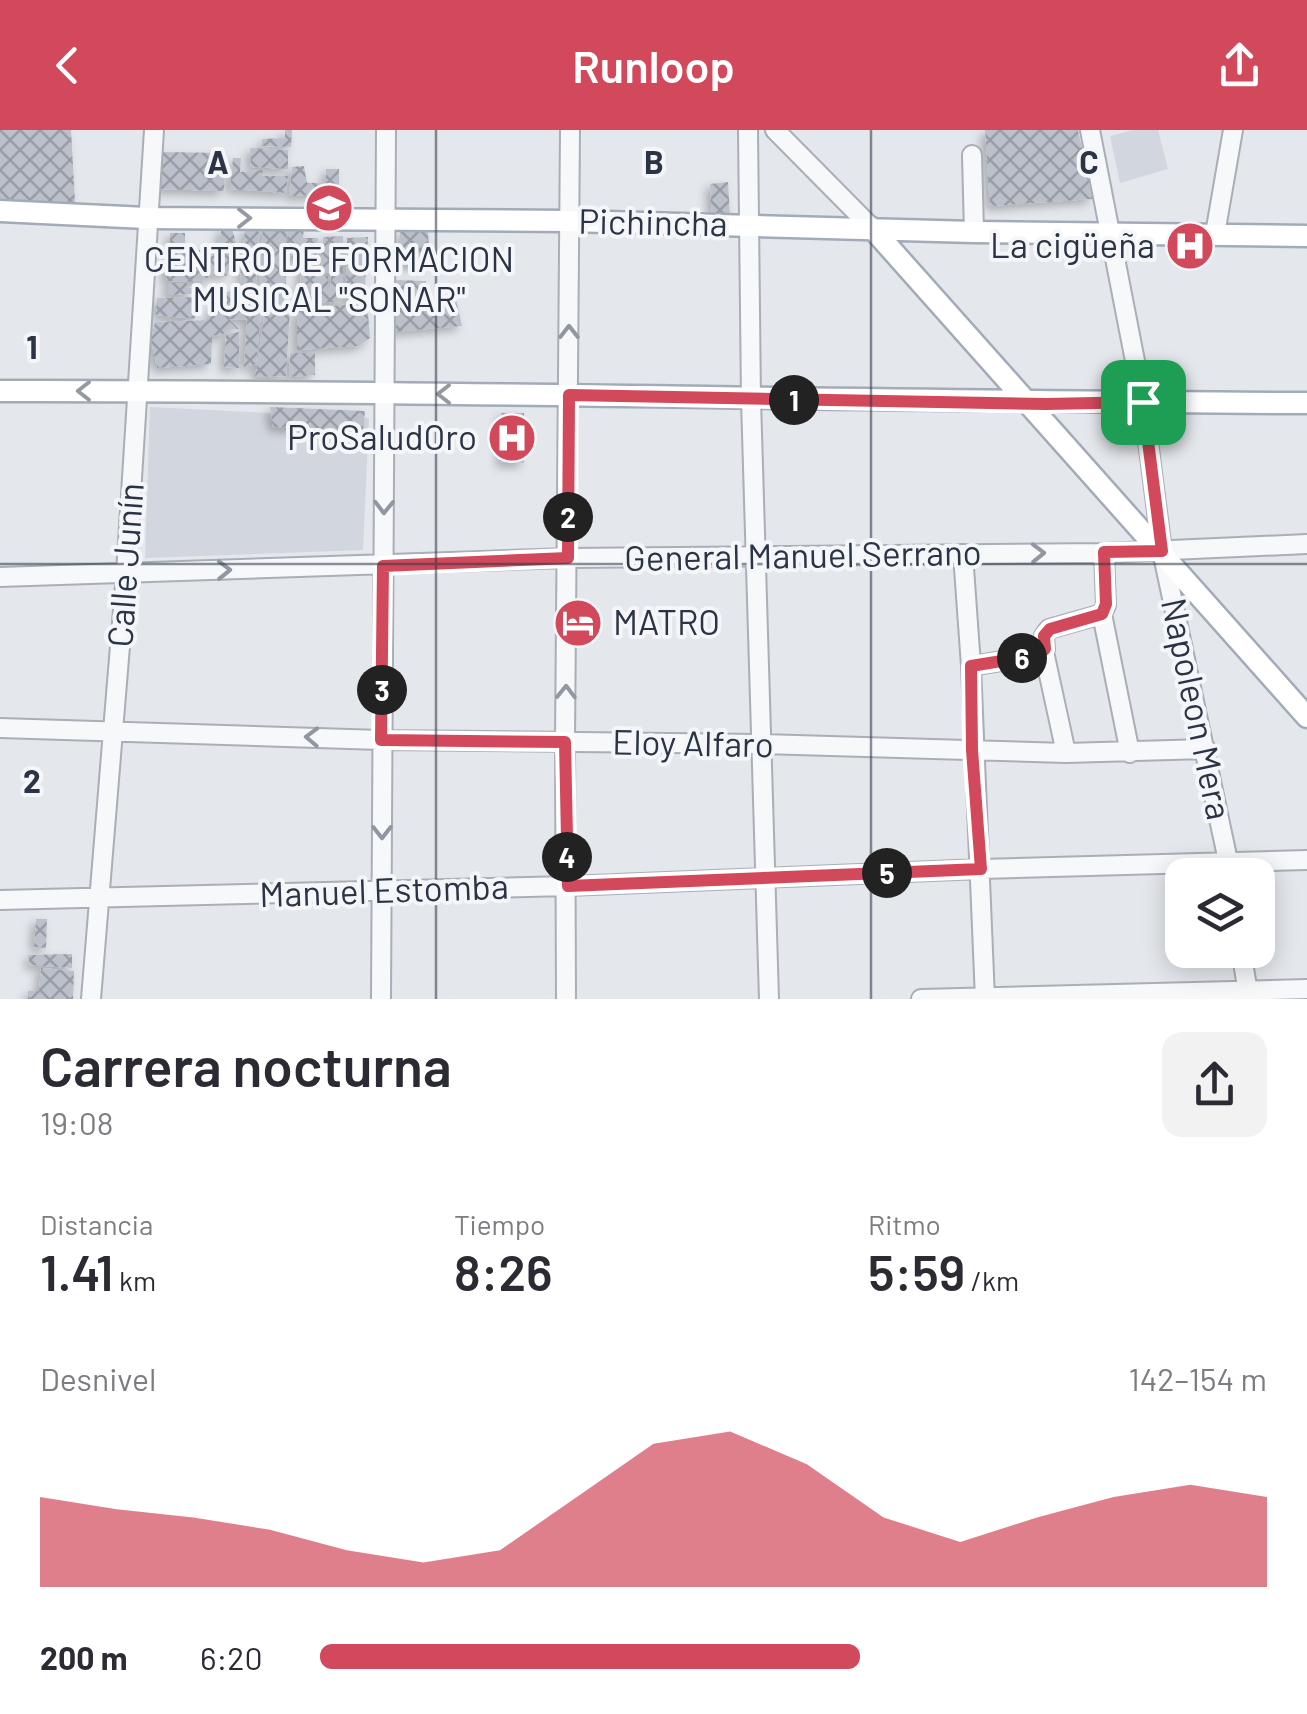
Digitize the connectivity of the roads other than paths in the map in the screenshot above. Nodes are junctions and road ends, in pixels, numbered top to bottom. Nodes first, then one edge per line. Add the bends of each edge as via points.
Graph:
1 (154, 130) edge
2 (386, 130) edge
3 (570, 130) edge
4 (748, 130) edge
5 (775, 130) edge
6 (1090, 130) edge
7 (1233, 130) edge
8 (972, 156) dead end
9 (0, 210) edge
10 (146, 218) junction
11 (386, 218) junction
12 (569, 221) junction
13 (751, 226) junction
14 (872, 228) junction
15 (974, 232) junction
16 (1110, 234) junction
17 (1215, 234) junction
18 (1307, 236) edge
19 (0, 391) edge
20 (138, 391) junction
21 (387, 394) junction
22 (569, 395) junction
23 (751, 400) junction
24 (1143, 402) junction
25 (1027, 403) junction
26 (1307, 403) edge
27 (1307, 544) edge
28 (1162, 551) junction
29 (1104, 552) junction
30 (963, 554) junction
31 (568, 558) junction
32 (755, 558) junction
33 (383, 566) junction
34 (126, 572) junction
35 (0, 577) edge
36 (1102, 614) junction
37 (1044, 652) junction
38 (971, 666) junction
39 (1307, 718) edge
40 (0, 728) edge
41 (112, 729) junction
42 (381, 740) junction
43 (565, 742) junction
44 (760, 744) junction
45 (1206, 749) junction
46 (972, 750) junction
47 (1130, 752) junction
48 (1066, 753) junction
49 (1228, 858) edge
50 (1307, 860) edge
51 (1275, 864) edge
52 (981, 869) junction
53 (1165, 870) edge
54 (766, 877) junction
55 (568, 886) junction
56 (382, 891) junction
57 (97, 899) junction
58 (0, 900) edge
59 (1244, 968) edge
60 (1307, 988) edge
61 (1129, 995) edge
62 (1172, 995) edge
63 (1248, 996) edge
64 (985, 998) edge
65 (91, 999) edge
66 (381, 999) edge
67 (566, 999) edge
68 (769, 999) edge
69 (921, 999) edge

1 - 10 street, Calle Junín
2 - 11 street
3 - 12 street
4 - 13 street
5 - 14 street
6 - 16 street, Napoleon Mera
7 - 17 street
8 - 15 street
9 - 10 main road, Pichincha
10 -> 11 main road, Pichincha
10 - 20 street, Calle Junín
11 - 12 main road, Pichincha
11 - 21 street
12 - 13 main road, Pichincha
22 -> 12 street
13 - 14 main road, Pichincha
13 - 23 street
14 - 15 main road, Pichincha
14 - 25 main road
15 - 16 main road, Pichincha
16 - 17 main road, Pichincha
16 - 24 street, Napoleon Mera
17 - 18 main road, Pichincha
20 -> 19 main road
20 - 21 main road
20 - 34 street, Calle Junín
22 -> 21 main road
21 -> 33 street
22 - 23 main road
22 - 31 street
23 - 25 main road
23 - 32 street
24 - 25 main road
24 - 26 main road
24 - 28 street, Napoleon Mera
25 - 28 main road
27 - 28 street, General Manuel Serrano
28 - 29 street, General Manuel Serrano
28 - 39 main road
28 - 45 street, Napoleon Mera
30 -> 29 street, General Manuel Serrano
29 - 36 street
30 - 32 street, General Manuel Serrano
30 - 38 street
31 - 32 street, General Manuel Serrano
31 - 33 street, General Manuel Serrano
43 -> 31 street
32 - 44 street
34 -> 33 street, General Manuel Serrano
33 - 42 street
34 - 35 street, General Manuel Serrano
34 - 41 street, Calle Junín
36 - 37 street via 1050,629
36 - 47 street
37 - 38 street
37 - 48 street
38 - 46 street
40 - 41 street, Eloy Alfaro
42 -> 41 street, Eloy Alfaro
41 - 57 street, Calle Junín
42 - 43 street, Eloy Alfaro
42 -> 56 street
43 - 44 street, Eloy Alfaro
43 - 55 street
44 - 46 street, Eloy Alfaro
44 - 54 street
45 - 47 street, Eloy Alfaro
45 - 49 street, Napoleon Mera
46 - 48 street, Eloy Alfaro
46 - 52 street
47 - 48 street, Eloy Alfaro
50 - 51 street, Manuel Estomba
52 - 53 street, Manuel Estomba
52 - 54 street, Manuel Estomba
52 - 64 street
54 - 55 street, Manuel Estomba
54 - 68 street
55 - 56 street, Manuel Estomba
55 - 67 street
56 - 57 street, Manuel Estomba
56 - 66 street
57 - 58 street, Manuel Estomba
57 - 65 street, Calle Junín
59 - 63 street
60 - 63 street
61 - 62 street
61 - 64 street
62 - 63 street
64 - 69 street

